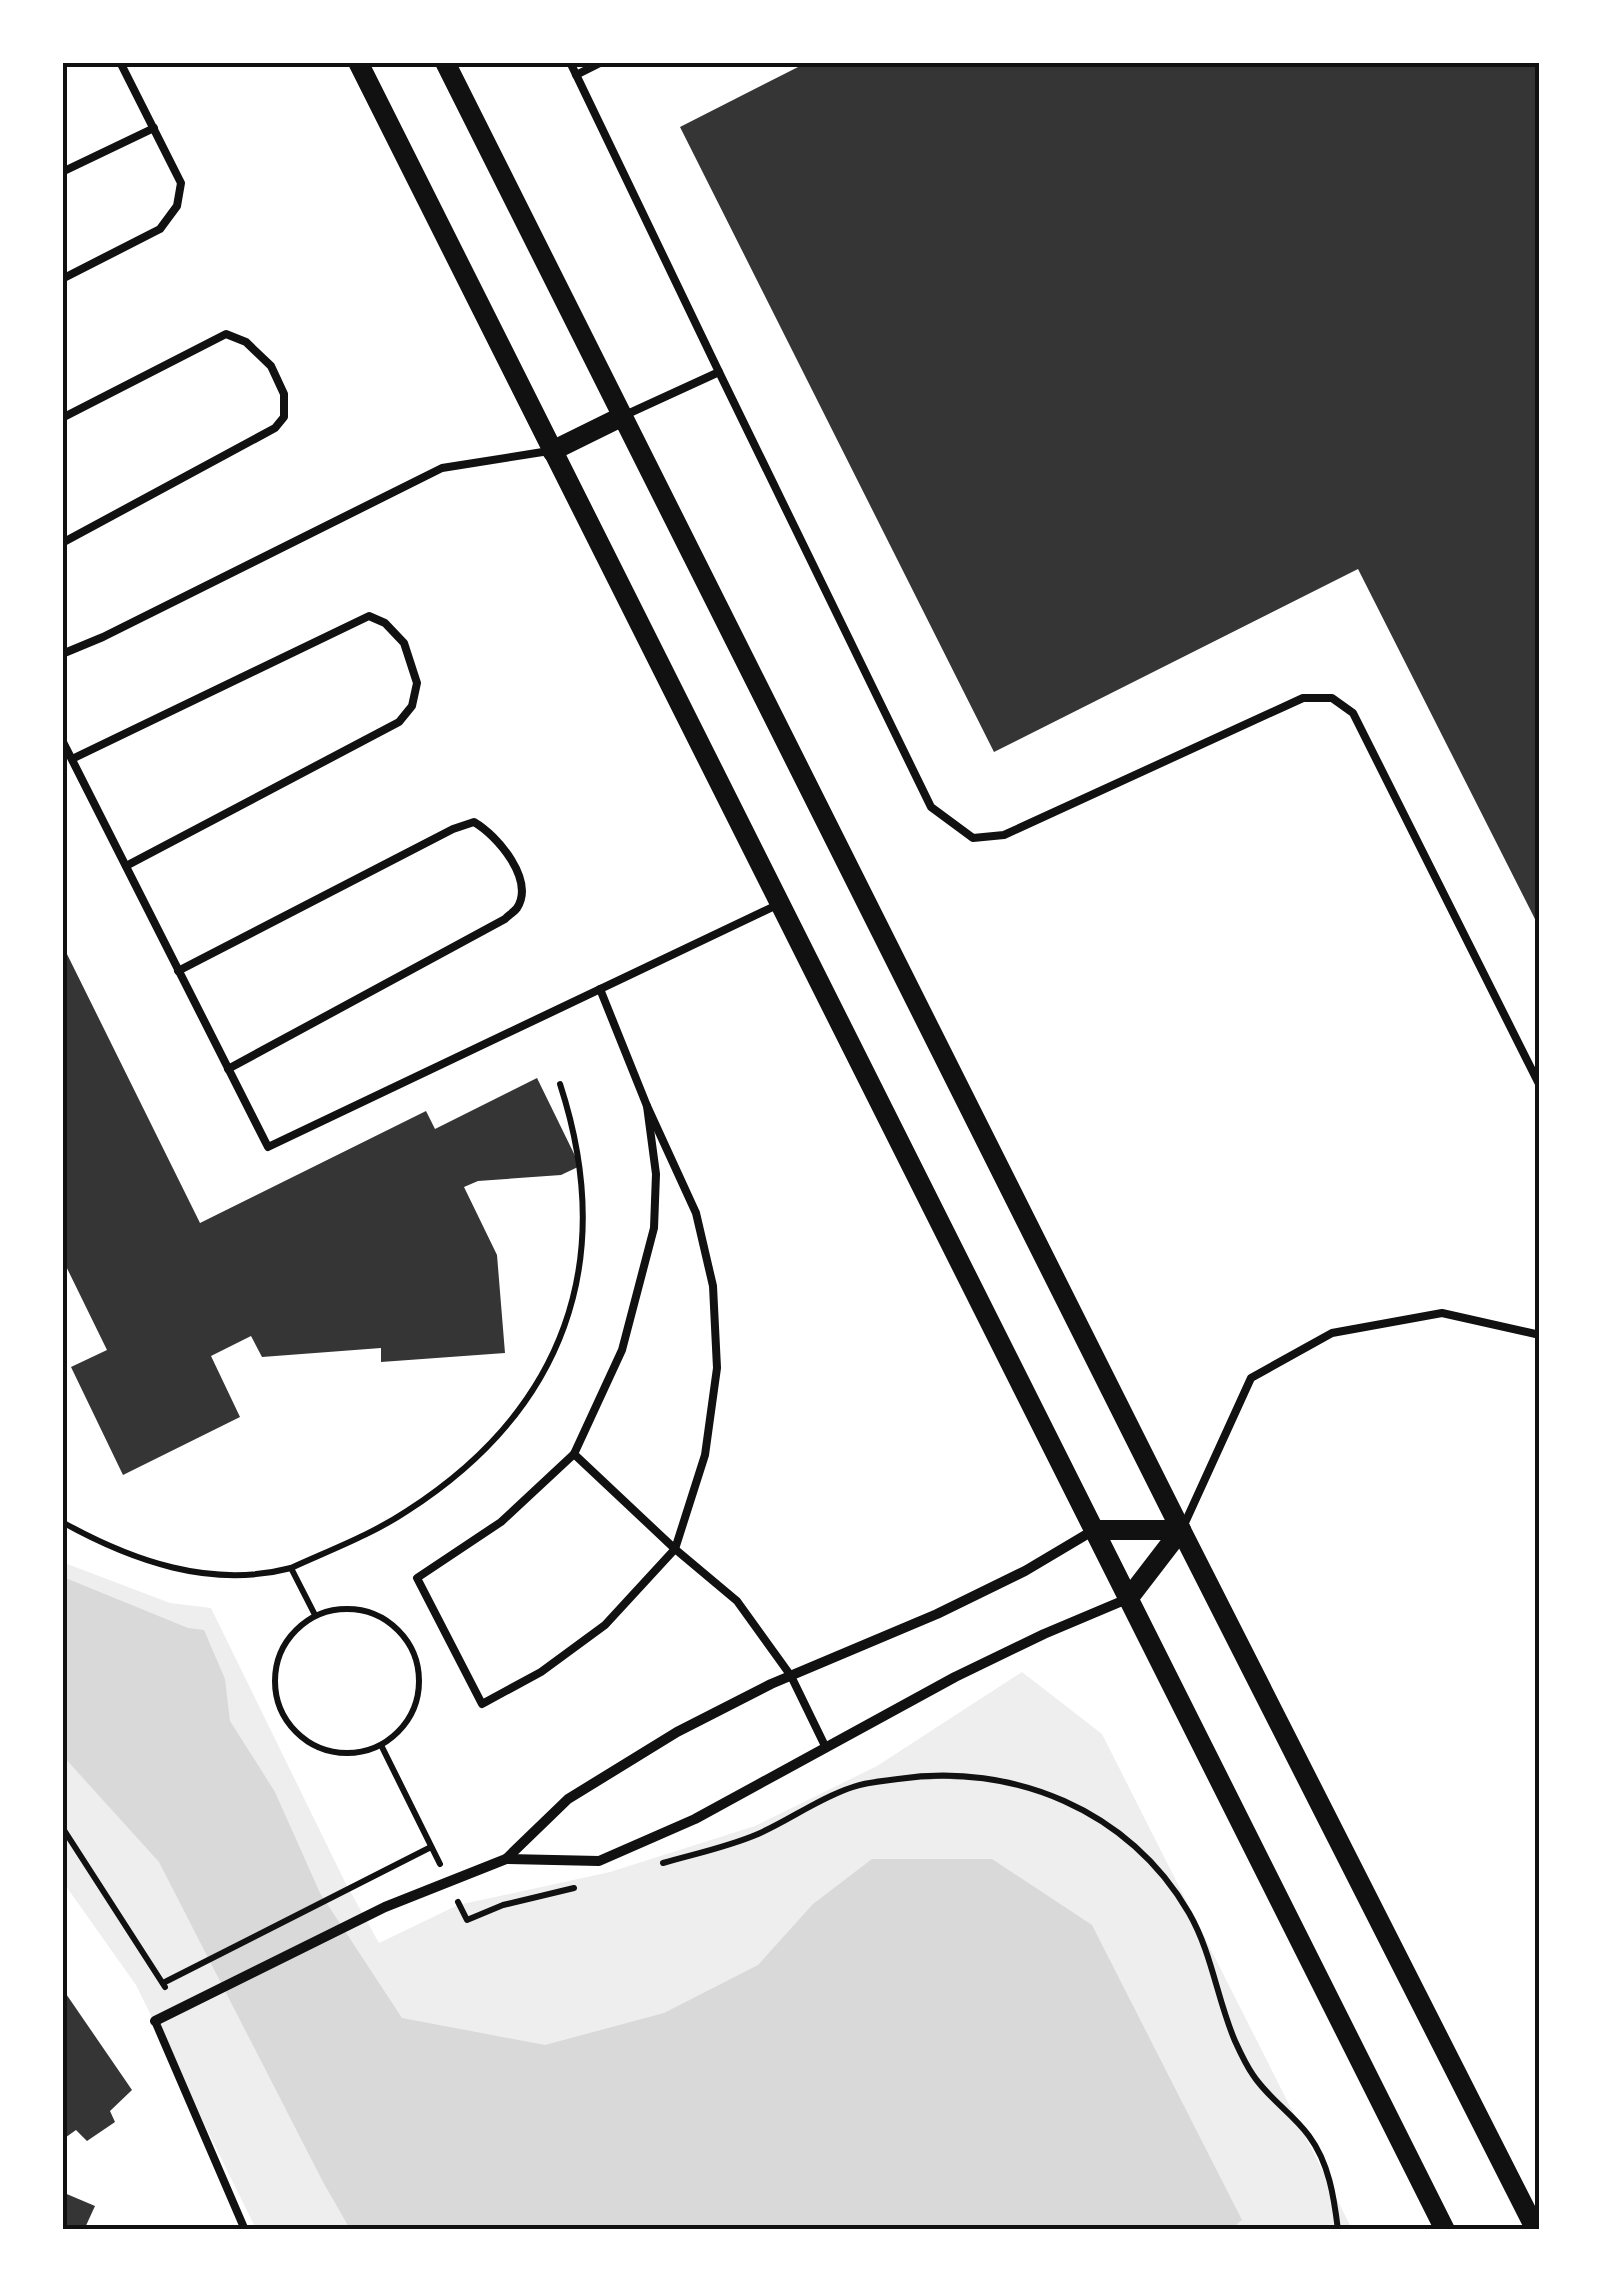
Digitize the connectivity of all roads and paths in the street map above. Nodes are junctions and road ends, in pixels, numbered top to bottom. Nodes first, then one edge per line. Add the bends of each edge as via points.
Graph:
1 (120, 62) edge
2 (358, 62) edge
3 (445, 62) edge
4 (570, 62) edge
5 (602, 62) edge
6 (576, 76) junction
7 (154, 128) junction
8 (62, 172) edge
9 (62, 278) edge
10 (719, 372) junction
11 (623, 416) junction
12 (62, 418) edge
13 (552, 450) junction
14 (62, 543) edge
15 (62, 654) edge
16 (62, 740) edge
17 (72, 759) junction
18 (126, 866) junction
19 (780, 904) junction
20 (178, 971) junction
21 (600, 989) junction
22 (228, 1069) junction
23 (560, 1084) dead end
24 (1540, 1086) edge
25 (646, 1106) junction
26 (1540, 1335) edge
27 (574, 1454) junction
28 (62, 1522) edge
29 (1094, 1530) junction
30 (1181, 1530) junction
31 (675, 1549) junction
32 (290, 1568) junction
33 (1128, 1598) junction
34 (315, 1615) junction
35 (791, 1676) junction
36 (381, 1745) junction
37 (826, 1748) junction
38 (62, 1827) edge
39 (431, 1847) junction
40 (506, 1859) junction
41 (651, 1867) dead end
42 (448, 1882) junction
43 (578, 1887) dead end
44 (163, 1983) junction
45 (179, 2009) junction
46 (155, 2021) joint
47 (244, 2230) edge
48 (1338, 2230) edge
49 (1445, 2230) edge
50 (1536, 2230) edge

1 - 7 lane
2 - 13 main road
3 - 11 main road
4 - 6 lane
5 - 6 lane
6 - 10 lane
7 - 8 lane
7 - 9 lane via 181,182 177,206 160,229
10 - 11 lane
10 - 24 lane via 932,807 972,838 1004,835 1304,698 1332,698 1353,713
11 - 13 main road
11 - 30 main road
12 - 14 lane via 226,334 246,342 270,366 284,394 284,416 275,428
13 - 15 lane via 442,468
13 - 19 main road
16 - 17 lane
17 - 18 lane
17 - 18 lane via 370,616 404,643 418,683 399,722
18 - 20 lane
19 - 21 lane
19 - 29 main road
20 - 22 lane
20 - 22 lane via 474,822 503,847 522,881 518,906 506,919
21 - 22 lane via 268,1147
21 - 25 lane
23 - 32 path via 580,1157 583,1232 571,1302 546,1369 497,1436 438,1490 370,1532
25 - 27 lane via 656,1174 654,1228 622,1350
25 - 31 lane via 696,1213 713,1286 717,1368 706,1456
26 - 30 lane via 1442,1313 1332,1333 1251,1378
27 - 31 lane
27 - 31 lane via 502,1522 417,1578 482,1704 605,1625
28 - 32 path via 138,1559 179,1569 264,1575
29 - 30 main road
29 - 33 main road
29 - 35 street via 937,1614
30 - 33 main road
30 - 50 main road
31 - 35 lane via 737,1601
32 - 34 path
33 - 37 street via 955,1676
33 - 49 main road
34 - 36 path via 351,1608 370,1612 411,1648 418,1666 416,1702 408,1720
34 - 36 path via 286,1641 278,1658 274,1676 282,1714 293,1730 325,1750 344,1754
35 - 37 lane
35 - 40 street via 678,1732 568,1798
36 - 39 path
37 - 40 street via 598,1861
38 - 44 path
39 - 42 path
39 - 44 path
40 - 42 street
41 - 48 path via 756,1835 856,1785 911,1777 1002,1780 1088,1812 1144,1856 1188,1911 1234,2040 1254,2076 1310,2137 1328,2173
42 - 43 path via 467,1920
42 - 45 street
44 - 45 path
45 - 46 street
46 - 47 lane

